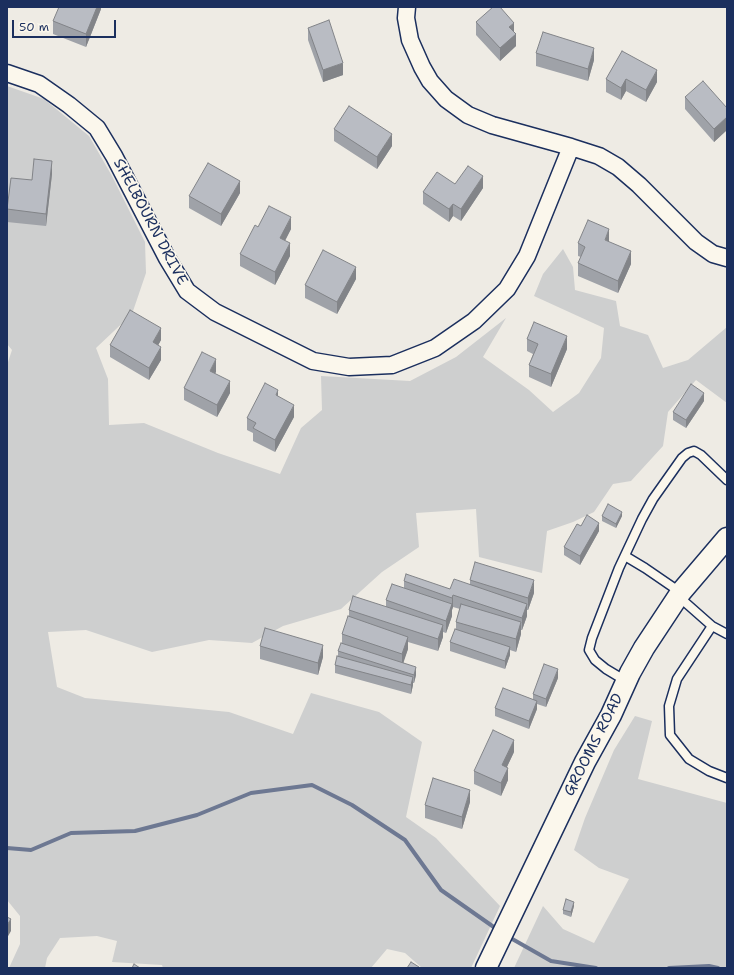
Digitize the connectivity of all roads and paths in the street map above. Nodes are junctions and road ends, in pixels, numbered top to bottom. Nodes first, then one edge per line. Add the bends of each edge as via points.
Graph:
1 (407, 7) edge
2 (7, 74) edge
3 (571, 147) junction
4 (727, 258) edge
5 (727, 480) edge
6 (727, 538) edge
7 (625, 556) junction
8 (680, 594) junction
9 (712, 626) junction
10 (727, 634) edge
11 (626, 681) junction
12 (727, 778) edge
13 (486, 968) edge

1 - 3 street via 410,40 430,81 446,99 468,114 492,125
2 - 3 street, SHELBOURN DRIVE via 39,84 97,128 187,290 215,312 313,361 349,367 392,365 435,348 474,321 502,294 527,256
3 - 4 street via 599,156 618,167 696,242 713,254
5 - 7 lane via 700,455 694,451 688,453 653,499
6 - 8 street, GROOMS ROAD
7 - 8 lane
7 - 11 lane via 589,650 595,660
8 - 9 lane
8 - 11 street, GROOMS ROAD via 644,648
9 - 10 lane
9 - 12 lane via 677,679 669,706 670,734 689,759
11 - 13 street, GROOMS ROAD

